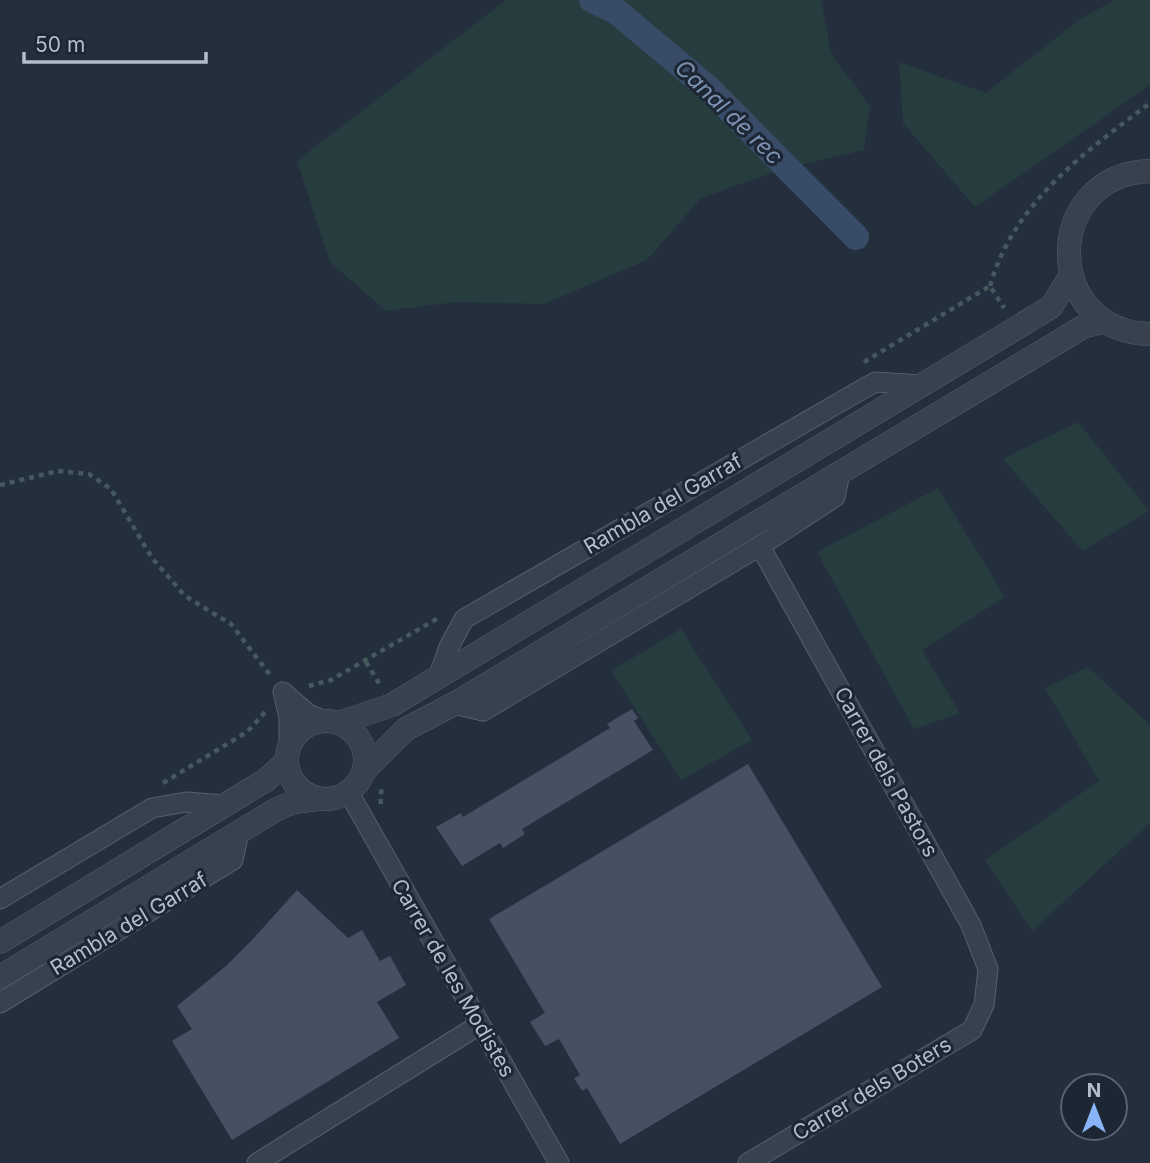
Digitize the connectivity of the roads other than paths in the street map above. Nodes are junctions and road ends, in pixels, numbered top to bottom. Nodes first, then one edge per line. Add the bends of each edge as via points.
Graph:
1 (1150, 171) edge
2 (1071, 275) junction
3 (1105, 321) junction
4 (1150, 334) edge
5 (922, 385) junction
6 (840, 473) junction
7 (760, 546) junction
8 (439, 676) junction
9 (454, 705) junction
10 (332, 722) junction
11 (288, 755) junction
12 (364, 771) junction
13 (349, 793) junction
14 (317, 799) junction
15 (225, 805) junction
16 (239, 832) junction
17 (0, 899) edge
18 (0, 942) edge
19 (0, 977) edge
20 (0, 1003) edge
21 (984, 1005) joint
22 (479, 1025) junction
23 (257, 1163) edge
24 (559, 1163) edge
25 (748, 1163) edge

1 - 2 street via 1109,181 1084,203 1070,232
2 - 3 street via 1084,301
2 - 5 street, Rambla del Garraf via 1051,307
3 - 4 street
3 - 6 street via 1083,327
5 - 8 street, Rambla del Garraf
5 - 8 street, Rambla del Garraf via 875,382 464,619
6 - 7 street via 835,497
6 - 9 street
7 - 9 street via 483,711
7 - 21 street, Carrer dels Pastors via 971,925 988,969
8 - 10 street, Rambla del Garraf via 392,705
9 - 12 street via 406,729
10 - 11 street via 298,732
10 - 11 street via 308,714 283,692 289,717
10 - 12 street via 351,730 363,748
11 - 14 street via 291,779
11 - 15 street via 266,780
12 - 13 street
13 - 14 street via 331,800
13 - 22 street, Carrer de les Modistes
14 - 16 street, Rambla del Garraf via 294,802
15 - 17 street via 186,802 152,808
15 - 18 street
16 - 19 street, Rambla del Garraf
16 - 20 street, Rambla del Garraf via 233,860
21 - 25 street, Carrer dels Boters via 972,1030
22 - 23 street
22 - 24 street, Carrer de les Modistes

